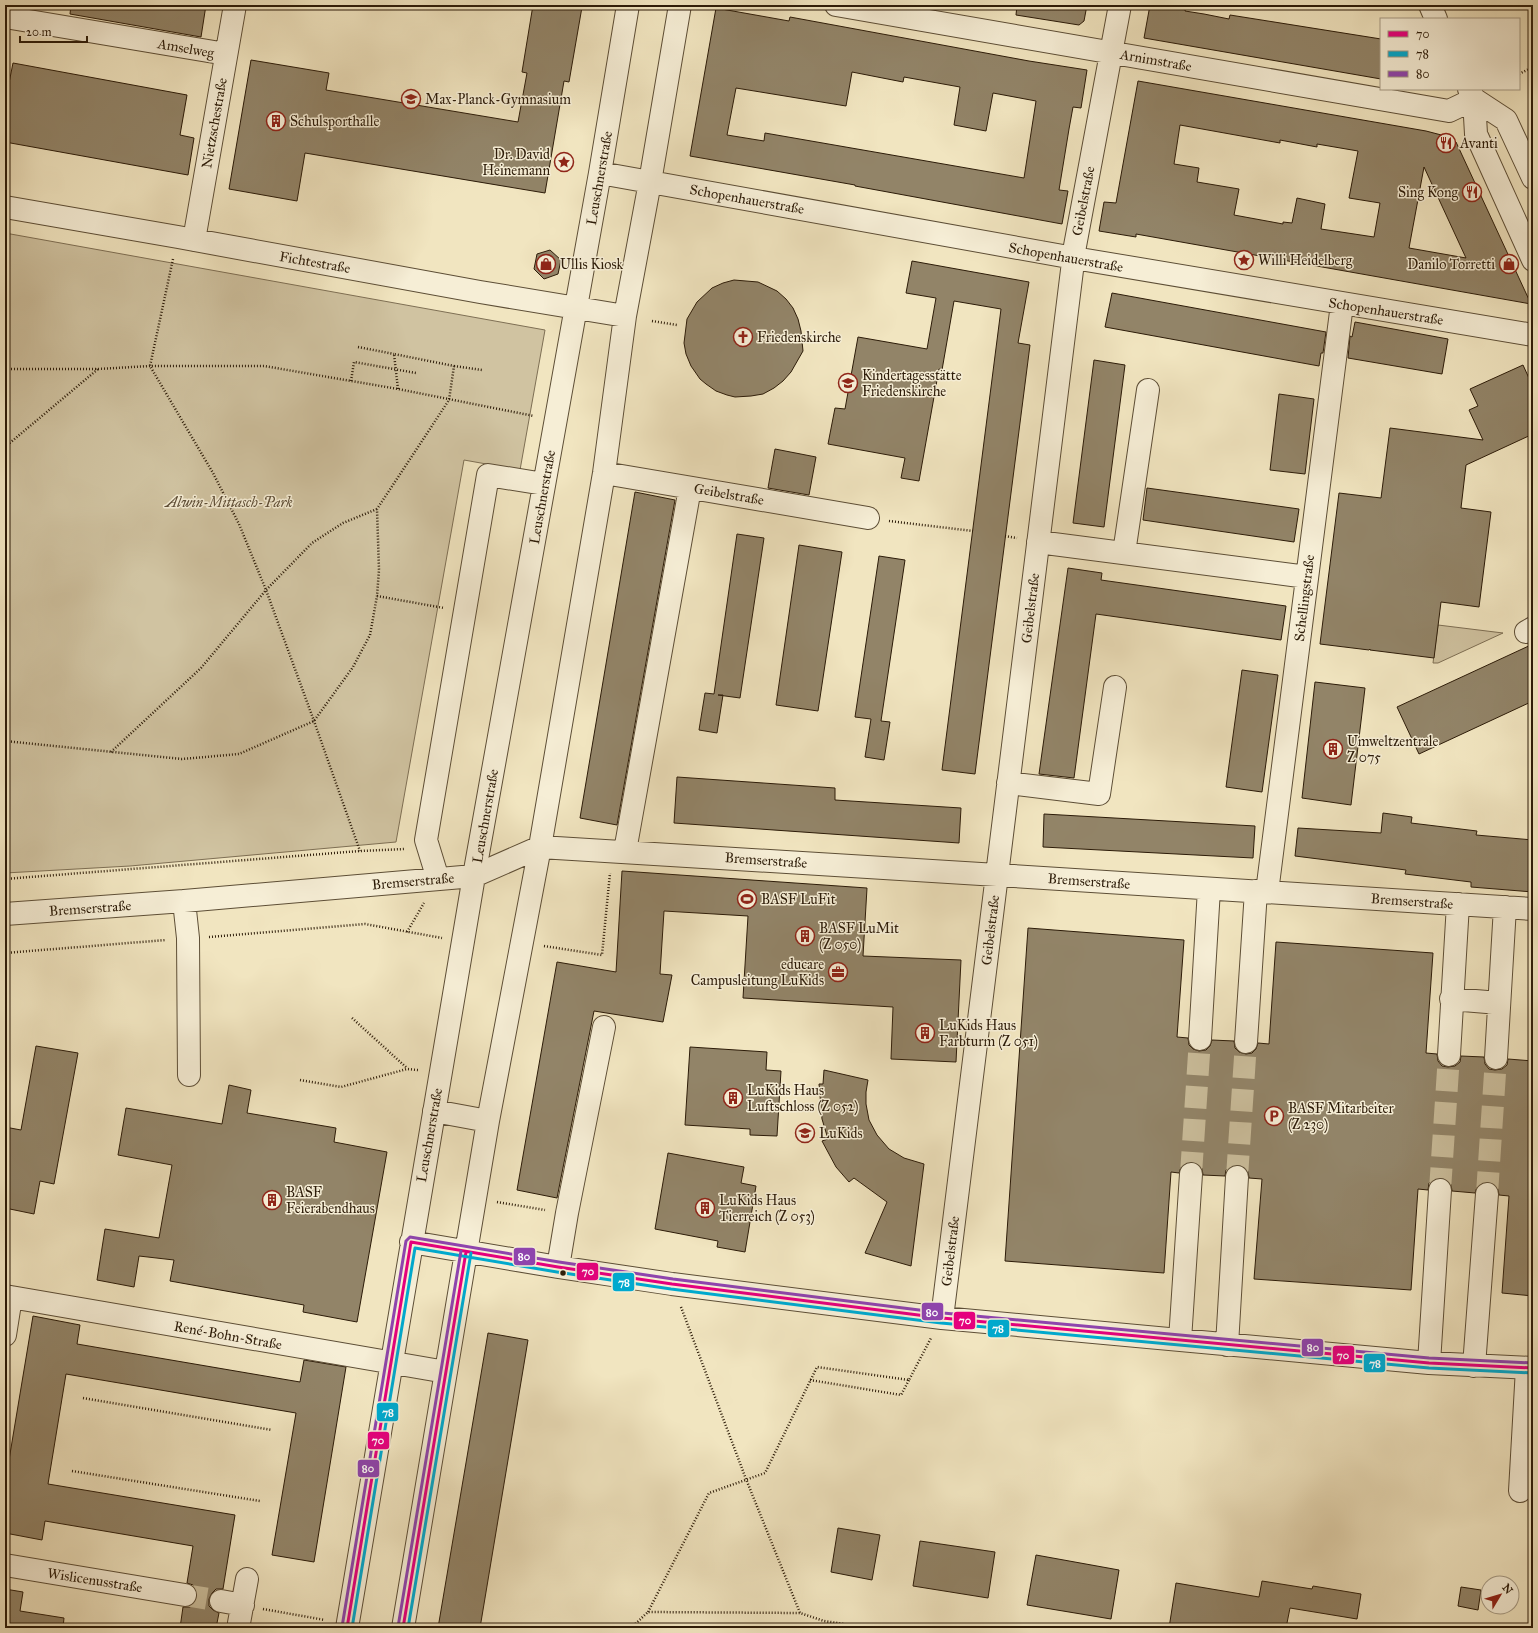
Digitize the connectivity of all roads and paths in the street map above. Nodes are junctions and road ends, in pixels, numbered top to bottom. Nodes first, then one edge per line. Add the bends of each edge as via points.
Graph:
1 (235, 5) edge
2 (628, 5) edge
3 (680, 5) edge
4 (836, 5) edge
5 (1120, 5) edge
6 (1430, 5) edge
7 (5, 17) edge
8 (1436, 18) edge
9 (1111, 53) junction
10 (226, 54) junction
11 (1533, 69) edge
12 (1520, 74) edge
13 (1471, 94) edge
14 (600, 173) junction
15 (1533, 178) edge
16 (650, 182) junction
17 (5, 207) edge
18 (186, 238) junction
19 (1074, 258) junction
20 (1533, 260) edge
21 (1342, 304) junction
22 (576, 307) junction
23 (625, 316) junction
24 (652, 321) dead end
25 (677, 325) dead end
26 (1533, 335) edge
27 (358, 347) dead end
28 (394, 354) junction
29 (150, 366) junction
30 (454, 366) junction
31 (5, 369) edge
32 (98, 369) junction
33 (396, 370) junction
34 (482, 370) dead end
35 (416, 373) dead end
36 (351, 381) junction
37 (398, 389) junction
38 (1148, 390) dead end
39 (449, 400) junction
40 (556, 421) junction
41 (5, 447) edge
42 (604, 473) junction
43 (544, 484) junction
44 (690, 488) junction
45 (377, 509) junction
46 (868, 518) joint
47 (973, 532) dead end
48 (1038, 542) junction
49 (1124, 553) junction
50 (1307, 577) junction
51 (266, 590) junction
52 (378, 596) junction
53 (465, 612) junction
54 (1115, 687) dead end
55 (314, 721) junction
56 (5, 742) edge
57 (110, 752) junction
58 (1008, 783) junction
59 (540, 847) junction
60 (428, 848) junction
61 (360, 850) junction
62 (618, 851) junction
63 (997, 874) junction
64 (474, 876) junction
65 (5, 879) edge
66 (438, 879) junction
67 (1209, 888) junction
68 (1261, 892) junction
69 (184, 901) junction
70 (1458, 904) junction
71 (1505, 907) junction
72 (1533, 909) edge
73 (5, 914) edge
74 (407, 932) junction
75 (188, 938) junction
76 (462, 942) junction
77 (522, 943) junction
78 (5, 953) edge
79 (1452, 1000) junction
80 (1499, 1003) junction
81 (352, 1018) dead end
82 (604, 1027) dead end
83 (1200, 1039) tunnel mouth
84 (1246, 1042) tunnel mouth
85 (1449, 1055) tunnel mouth
86 (1496, 1058) tunnel mouth
87 (189, 1076) dead end
88 (300, 1080) dead end
89 (434, 1111) junction
90 (488, 1121) junction
91 (1191, 1174) tunnel mouth
92 (1236, 1177) tunnel mouth
93 (1440, 1190) tunnel mouth
94 (1487, 1194) tunnel mouth
95 (475, 1198) junction
96 (567, 1213) junction
97 (411, 1242) junction
98 (466, 1252) junction
99 (558, 1267) junction
100 (672, 1284) junction
101 (8, 1296) edge
102 (942, 1318) junction
103 (5, 1330) edge
104 (1180, 1340) junction
105 (1227, 1344) junction
106 (391, 1362) junction
107 (1429, 1363) junction
108 (1474, 1366) junction
109 (1530, 1368) edge
110 (446, 1372) junction
111 (810, 1380) junction
112 (909, 1380) junction
113 (83, 1398) dead end
114 (272, 1430) dead end
115 (72, 1471) dead end
116 (746, 1479) junction
117 (1520, 1490) dead end
118 (260, 1501) dead end
119 (5, 1565) edge
120 (247, 1579) dead end
121 (185, 1595) tunnel mouth
122 (221, 1601) tunnel mouth
123 (648, 1612) junction
124 (800, 1613) junction
125 (241, 1614) junction
126 (347, 1626) edge
127 (403, 1628) edge
128 (631, 1628) edge
129 (871, 1628) edge

1 - 10 street, Nietzschestraße
2 - 14 street, Leuschnerstraße
3 - 16 street
4 - 9 street, Arnimstraße
5 - 9 street, Geibelstraße
6 - 8 street
7 - 10 street, Amselweg
9 - 13 street, Arnimstraße via 1449,111
9 - 19 street, Geibelstraße
10 - 18 street, Nietzschestraße
11 - 12 path
13 - 15 street via 1506,120
13 - 20 street via 1476,134
14 - 16 street, Schopenhauerstraße
14 - 22 street, Leuschnerstraße
16 - 19 street, Schopenhauerstraße
16 - 23 street
17 - 18 street, Fichtestraße
18 - 22 street, Fichtestraße
18 - 29 path
19 - 21 street, Schopenhauerstraße
19 - 48 street, Geibelstraße
21 - 26 street, Schopenhauerstraße
21 - 50 street, Schellingstraße
22 - 23 street, Fichtestraße
22 - 40 street, Leuschnerstraße
23 - 42 street
24 - 25 path
27 - 28 path
28 - 30 path
28 - 33 path
29 - 32 path
29 - 36 path via 264,366
29 - 51 path via 223,492
30 - 34 path
30 - 39 path
31 - 32 path
32 - 41 path
33 - 35 path
33 - 36 path via 354,362
33 - 37 path
36 - 37 path
37 - 39 path
38 - 49 street
39 - 40 path
39 - 45 path
40 - 43 street, Leuschnerstraße
42 - 44 street, Geibelstraße
42 - 59 street
43 - 53 street via 488,475
43 - 64 street, Leuschnerstraße
44 - 46 street, Geibelstraße
44 - 62 street
45 - 51 path via 342,523 312,543
45 - 52 path
46 - 47 path
48 - 49 street
48 - 58 street, Geibelstraße
49 - 50 street
50 - 68 street, Schellingstraße
51 - 55 path
51 - 57 path via 200,668
52 - 53 path
52 - 55 path via 370,635 353,667
53 - 60 street via 426,840
54 - 58 street via 1099,794
55 - 57 path via 239,754 182,759
55 - 61 path
56 - 57 path
58 - 63 street, Geibelstraße
59 - 62 street, Bremserstraße
59 - 64 street, Bremserstraße
59 - 77 street
60 - 61 path
60 - 66 street
61 - 65 path
62 - 63 street, Bremserstraße
62 - 77 path via 602,955
63 - 67 street, Bremserstraße
63 - 102 street, Geibelstraße
64 - 66 street, Bremserstraße
64 - 76 street, Leuschnerstraße
66 - 69 street, Bremserstraße
66 - 74 path
67 - 68 street, Bremserstraße
67 - 83 street
68 - 70 street, Bremserstraße
68 - 84 street, Schellingstraße
69 - 73 street, Bremserstraße
69 - 75 street
70 - 71 street, Bremserstraße
70 - 79 street
71 - 72 street, Bremserstraße
71 - 80 street
74 - 75 path via 365,924
74 - 76 path
75 - 78 path
75 - 87 street
76 - 89 street, Leuschnerstraße
77 - 90 street
79 - 80 street
79 - 85 street
80 - 86 street
81 - 88 path via 407,1069 341,1087
82 - 96 street
89 - 90 street
89 - 97 street, Leuschnerstraße
90 - 95 street
91 - 104 street
92 - 105 street
93 - 107 street
94 - 108 street
95 - 96 path
95 - 98 street
96 - 99 street
97 - 98 street
97 - 106 street, Leuschnerstraße
98 - 99 street
98 - 110 street
99 - 100 street
100 - 102 street
100 - 116 path
101 - 103 street
101 - 106 street, René-Bohn-Straße
102 - 104 street
102 - 112 path
104 - 105 street
105 - 107 street
106 - 110 street, René-Bohn-Straße
106 - 126 street, Leuschnerstraße
107 - 108 street
108 - 109 street
109 - 117 street
110 - 127 street
111 - 112 path via 817,1367
111 - 112 path via 901,1395
111 - 116 path via 765,1473
113 - 114 path
115 - 118 path
116 - 123 path via 709,1493
116 - 124 path
119 - 121 street, Wislicenusstraße
120 - 125 street
122 - 125 street
123 - 124 path
123 - 128 path
124 - 129 path via 824,1621
125 - 126 path

